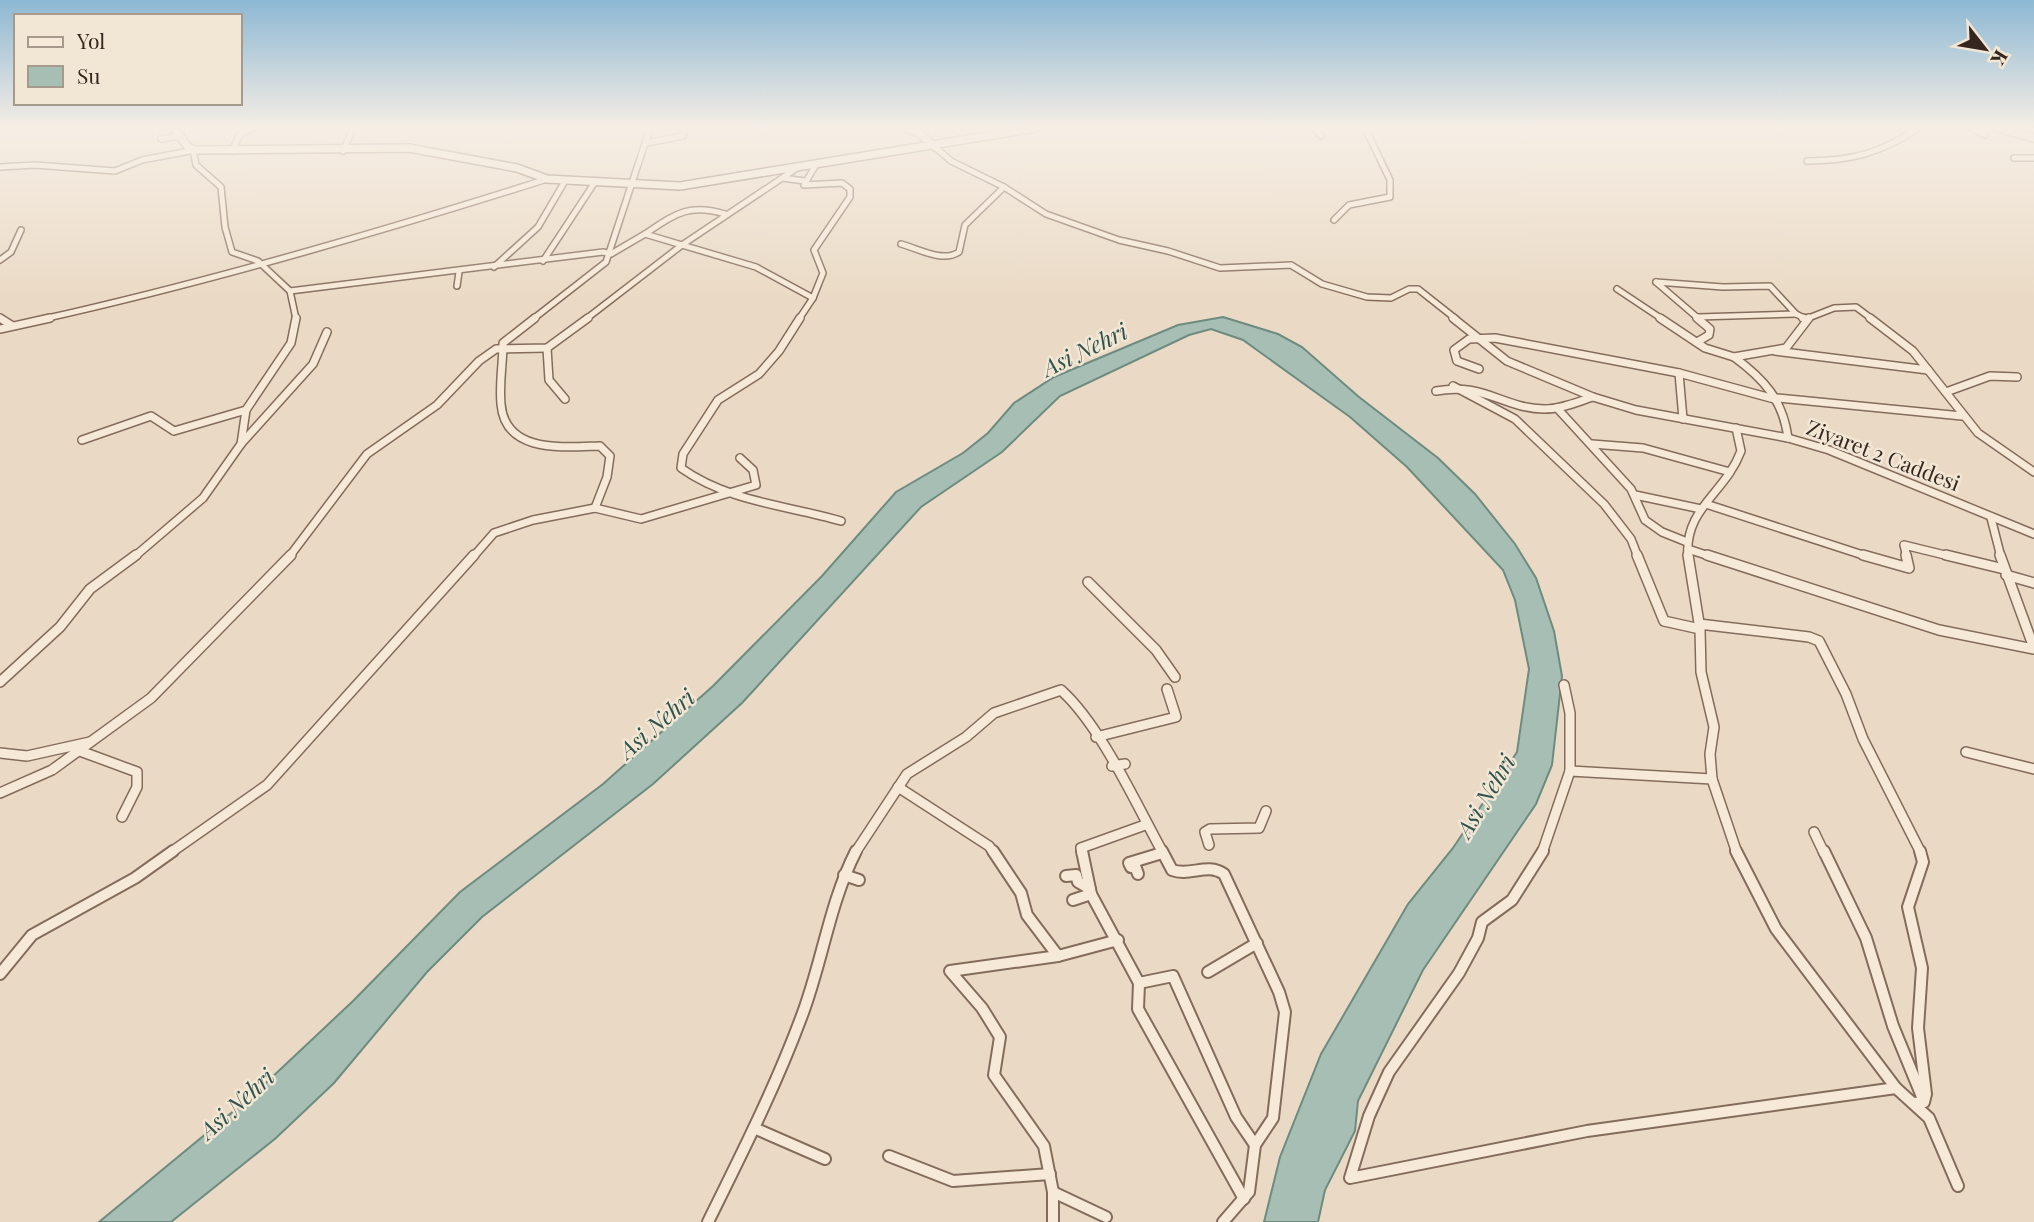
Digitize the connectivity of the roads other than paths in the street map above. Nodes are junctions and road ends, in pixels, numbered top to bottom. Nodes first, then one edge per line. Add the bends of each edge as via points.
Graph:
1 (219, 185) edge
2 (528, 185) edge
3 (563, 185) edge
4 (593, 185) edge
5 (631, 185) edge
6 (770, 185) edge
7 (844, 185) edge
8 (1000, 185) edge
9 (1389, 185) edge
10 (1004, 187) junction
11 (725, 214) junction
12 (1335, 220) dead end
13 (21, 230) dead end
14 (645, 234) junction
15 (901, 244) dead end
16 (682, 245) junction
17 (611, 254) junction
18 (0, 260) edge
19 (543, 261) junction
20 (262, 264) junction
21 (494, 267) junction
22 (459, 272) junction
23 (457, 286) dead end
24 (1617, 289) dead end
25 (290, 291) junction
26 (813, 298) junction
27 (1796, 314) junction
28 (1698, 317) junction
29 (0, 318) edge
30 (1807, 318) junction
31 (11, 325) junction
32 (0, 329) edge
33 (327, 332) dead end
34 (1476, 337) junction
35 (1697, 342) junction
36 (503, 348) junction
37 (547, 348) junction
38 (1775, 351) junction
39 (1734, 357) junction
40 (1479, 369) dead end
41 (1928, 370) junction
42 (1679, 373) junction
43 (2017, 377) dead end
44 (1453, 386) junction
45 (1436, 391) dead end
46 (1946, 393) junction
47 (1593, 397) junction
48 (565, 399) dead end
49 (1777, 399) junction
50 (1558, 408) junction
51 (246, 410) junction
52 (1962, 416) junction
53 (1683, 419) junction
54 (1736, 428) junction
55 (1788, 438) junction
56 (82, 440) dead end
57 (241, 444) junction
58 (1592, 444) junction
59 (740, 458) dead end
60 (1730, 472) junction
61 (2034, 472) edge
62 (731, 495) junction
63 (1634, 495) junction
64 (1703, 507) junction
65 (595, 508) junction
66 (1990, 518) junction
67 (841, 521) dead end
68 (2034, 534) edge
69 (1687, 545) junction
70 (2005, 572) junction
71 (1088, 582) dead end
72 (2034, 583) edge
73 (1699, 627) junction
74 (2034, 648) edge
75 (1175, 677) dead end
76 (0, 682) edge
77 (1564, 685) dead end
78 (1167, 689) dead end
79 (1096, 737) junction
80 (92, 742) junction
81 (80, 751) junction
82 (1966, 752) dead end
83 (0, 753) edge
84 (1125, 764) dead end
85 (1112, 766) junction
86 (2034, 769) edge
87 (1570, 771) junction
88 (1712, 779) junction
89 (898, 788) junction
90 (0, 793) edge
91 (1266, 811) dead end
92 (122, 817) dead end
93 (1145, 825) junction
94 (1814, 832) dead end
95 (1209, 845) dead end
96 (1162, 853) junction
97 (844, 874) junction
98 (1138, 874) dead end
99 (1066, 876) dead end
100 (859, 880) dead end
101 (1090, 891) junction
102 (1073, 900) dead end
103 (1118, 940) junction
104 (1257, 943) junction
105 (1058, 956) junction
106 (1208, 972) dead end
107 (0, 974) edge
108 (1139, 983) junction
109 (1896, 1088) junction
110 (1919, 1102) junction
111 (754, 1128) junction
112 (1255, 1145) junction
113 (888, 1156) dead end
114 (825, 1159) dead end
115 (1050, 1174) junction
116 (1958, 1186) dead end
117 (1053, 1192) junction
118 (1244, 1199) junction
119 (1106, 1217) dead end
120 (710, 1222) edge
121 (1053, 1222) edge
122 (1223, 1222) edge

1 - 20 street via 232,252
2 - 20 street
3 - 21 street via 538,227
4 - 19 street
5 - 17 street via 609,247
6 - 11 street
7 - 26 street via 850,197 814,250 823,273
8 - 10 street
9 - 12 street via 1390,197 1349,205
10 - 15 street via 965,225 955,255 947,258
10 - 34 street, Ziyaret 2 Caddesi via 1046,214 1209,266 1291,265 1322,284 1376,299 1418,289
11 - 14 street via 698,206
11 - 16 street
13 - 18 street via 11,252
14 - 16 street
14 - 17 street
16 - 26 street via 756,267
16 - 37 street
17 - 19 street
17 - 36 street via 592,275 503,343
19 - 21 street
20 - 25 street
20 - 31 street via 178,289
21 - 22 street
22 - 23 street
22 - 25 street
24 - 35 street
25 - 51 street via 298,314 291,343
26 - 62 street via 779,351 749,382 718,400 683,454 681,468 693,479
27 - 28 street
27 - 28 street via 1770,286 1656,282
27 - 30 street
28 - 35 street via 1710,329 1709,335
29 - 31 street
30 - 38 street via 1786,348
30 - 41 street via 1834,308 1856,307 1913,351
31 - 32 street
33 - 57 street via 309,371 277,400
34 - 40 street via 1459,345 1454,354 1460,363
34 - 42 street
34 - 47 street, Ziyaret 2 Caddesi via 1513,364
35 - 39 street
36 - 37 street
36 - 65 street via 501,408 505,426 518,438 542,446 600,446 610,456
36 - 80 street via 480,361 437,405 367,454 281,568 151,698
37 - 48 street via 549,380
38 - 39 street
38 - 41 street
39 - 49 street
41 - 46 street
42 - 49 street
42 - 53 street
43 - 46 street via 1990,376
44 - 45 street
44 - 50 street via 1480,389 1538,409
44 - 73 street via 1515,419 1566,466 1620,522 1664,621
46 - 52 street
47 - 50 street
47 - 53 street, Ziyaret 2 Caddesi
49 - 52 street
49 - 55 street via 1786,414
50 - 58 street
51 - 56 street via 174,431 151,416
51 - 57 street
52 - 61 street via 1993,446
53 - 54 street, Ziyaret 2 Caddesi
54 - 55 street, Ziyaret 2 Caddesi
54 - 60 street via 1741,451
55 - 66 street, Ziyaret 2 Caddesi via 1851,459
57 - 76 street via 203,498 90,589 60,627
58 - 60 street via 1643,448
58 - 63 street
59 - 62 street via 753,470 756,485
60 - 64 street
62 - 65 street via 641,519
62 - 67 street
63 - 64 street
63 - 69 street via 1652,526
64 - 69 street via 1691,523
64 - 70 street via 1900,567 1909,568 1904,545
65 - 107 street via 494,533 267,785 135,878 32,936
66 - 68 street, Ziyaret 2 Caddesi
66 - 70 street
69 - 73 street
69 - 74 street via 1940,630
70 - 72 street
70 - 74 street
71 - 75 street via 1156,650
73 - 88 street via 1701,672 1714,727
73 - 110 street via 1819,641 1918,844 1922,868 1908,907 1922,968
77 - 87 street via 1570,713
78 - 79 street via 1176,717
79 - 85 street
79 - 89 street via 1070,695 1057,690 994,713 966,737 907,774
80 - 81 street
80 - 83 street via 27,756
81 - 90 street via 52,770
81 - 92 street via 136,772 137,787
82 - 86 street
84 - 85 street
85 - 93 street
87 - 88 street
87 - 109 street via 1544,850 1512,900 1482,922 1459,971 1395,1060 1366,1120 1350,1178 1587,1131
88 - 109 street via 1739,860 1776,929
89 - 97 street
89 - 105 street via 989,846 1021,893 1027,915
91 - 95 street via 1259,828 1210,829 1205,832
93 - 96 street
93 - 101 street via 1081,848
94 - 110 street via 1866,938
96 - 98 street via 1129,863
96 - 104 street via 1178,874 1207,867 1221,870
97 - 100 street
97 - 111 street via 802,1017
99 - 101 street via 1076,875
101 - 102 street
101 - 103 street
103 - 105 street
103 - 108 street
104 - 106 street
104 - 112 street via 1284,1012 1273,1118
105 - 115 street via 950,971 1000,1037 997,1083 1044,1146
108 - 112 street via 1173,976 1236,1117
108 - 118 street via 1138,1009
109 - 110 street
110 - 116 street
111 - 114 street
111 - 120 street
112 - 118 street via 1249,1192
113 - 115 street via 953,1181
115 - 117 street
117 - 119 street
117 - 121 street
118 - 122 street

